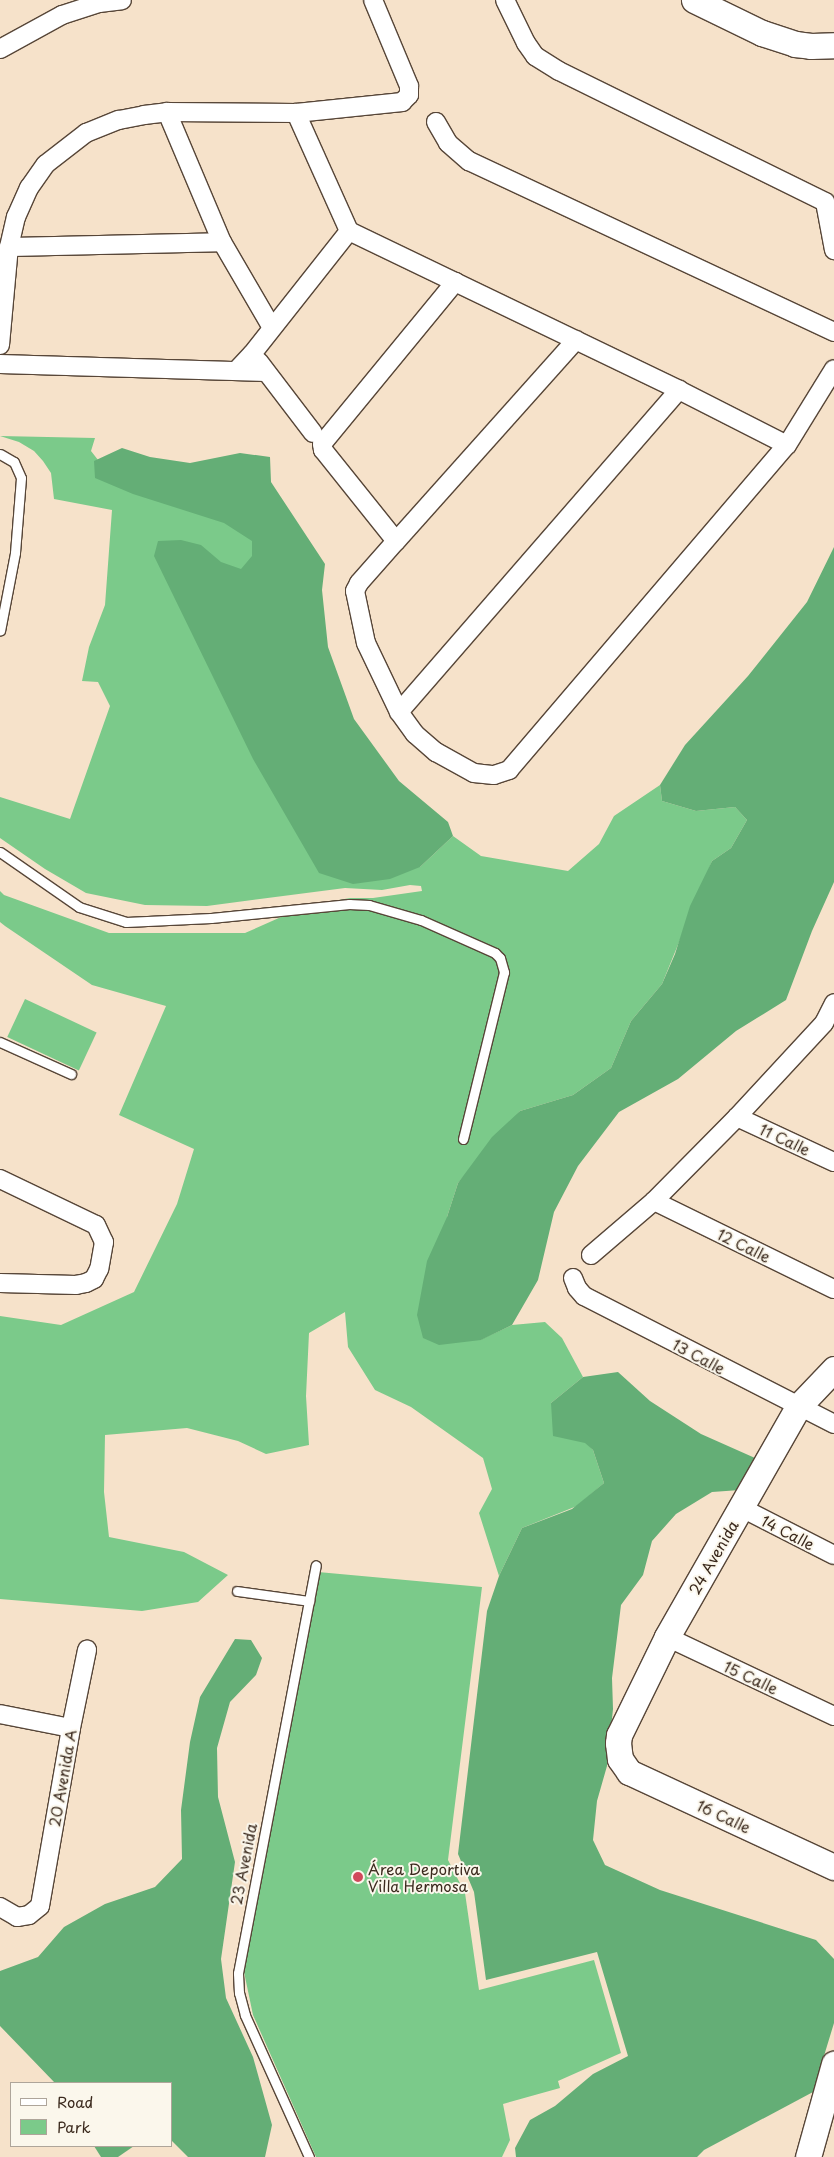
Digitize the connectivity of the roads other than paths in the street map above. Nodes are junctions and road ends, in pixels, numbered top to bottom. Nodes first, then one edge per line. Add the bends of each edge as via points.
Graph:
1 (122, 0) edge
2 (374, 0) edge
3 (505, 0) edge
4 (694, 0) edge
5 (834, 45) edge
6 (0, 49) edge
7 (167, 112) junction
8 (296, 113) junction
9 (436, 122) dead end
10 (829, 199) edge
11 (349, 231) junction
12 (222, 242) junction
13 (9, 247) junction
14 (834, 250) edge
15 (455, 282) junction
16 (272, 328) junction
17 (834, 332) edge
18 (576, 340) junction
19 (0, 345) edge
20 (252, 354) junction
21 (0, 364) edge
22 (834, 369) edge
23 (237, 370) junction
24 (266, 372) junction
25 (679, 390) junction
26 (313, 434) dead end
27 (787, 445) junction
28 (0, 454) edge
29 (396, 541) junction
30 (0, 631) edge
31 (399, 712) junction
32 (0, 852) edge
33 (834, 1003) edge
34 (829, 1026) edge
35 (0, 1042) edge
36 (71, 1074) dead end
37 (737, 1117) junction
38 (463, 1138) dead end
39 (834, 1162) edge
40 (0, 1180) edge
41 (654, 1201) junction
42 (591, 1255) dead end
43 (573, 1278) dead end
44 (0, 1283) edge
45 (834, 1289) edge
46 (834, 1369) edge
47 (798, 1407) junction
48 (834, 1424) edge
49 (742, 1508) junction
50 (834, 1555) edge
51 (316, 1565) dead end
52 (237, 1591) dead end
53 (309, 1601) junction
54 (667, 1637) junction
55 (87, 1650) dead end
56 (0, 1714) edge
57 (834, 1716) edge
58 (71, 1728) junction
59 (620, 1759) joint
60 (834, 1867) edge
61 (0, 1907) edge
62 (834, 2064) edge
63 (309, 2157) edge
64 (808, 2157) edge

1 - 6 street via 99,3 62,16
2 - 8 street via 409,86 407,98 399,103
3 - 10 street via 535,56 559,72
4 - 5 main road via 762,33 795,44
7 - 8 street
7 - 12 street
7 - 13 street via 119,120 86,133 46,164 29,188 16,217
8 - 11 street
9 - 17 street via 448,143 469,161
10 - 14 street
11 - 15 street
11 - 16 street
12 - 13 street
12 - 16 street
13 - 19 street
15 - 18 street
15 - 29 street via 322,444 323,450
16 - 20 street
18 - 25 street
18 - 29 street
20 - 23 street
20 - 24 street
21 - 23 street
22 - 27 street
23 - 24 street
24 - 26 street
25 - 27 street
25 - 31 street
27 - 31 street via 509,770 485,775 457,765 415,734
28 - 30 lane via 14,462 21,478 15,553
29 - 31 street via 355,591 366,643
32 - 38 lane via 79,907 126,922 370,905 421,920 495,953 504,972
33 - 34 street
34 - 37 street
35 - 36 lane
37 - 39 street, 11 Calle
37 - 41 street
40 - 44 street via 96,1225 104,1242 99,1270 94,1279 86,1283
41 - 42 street
41 - 45 street, 12 Calle
43 - 47 street, 13 Calle via 584,1296
46 - 47 main road, 24 Avenida
47 - 48 street, 13 Calle
47 - 49 main road, 24 Avenida
49 - 50 street, 14 Calle
49 - 54 main road, 24 Avenida
51 - 53 lane, 23 Avenida
52 - 53 lane
53 - 63 lane, 23 Avenida via 244,1931 238,1983 245,2015
54 - 57 street, 15 Calle
54 - 59 main road, 24 Avenida via 619,1735
55 - 58 street, 20 Avenida A
56 - 58 street
58 - 61 street, 20 Avenida A via 40,1906 29,1915 17,1917
59 - 60 main road, 16 Calle via 629,1772
62 - 64 main road

